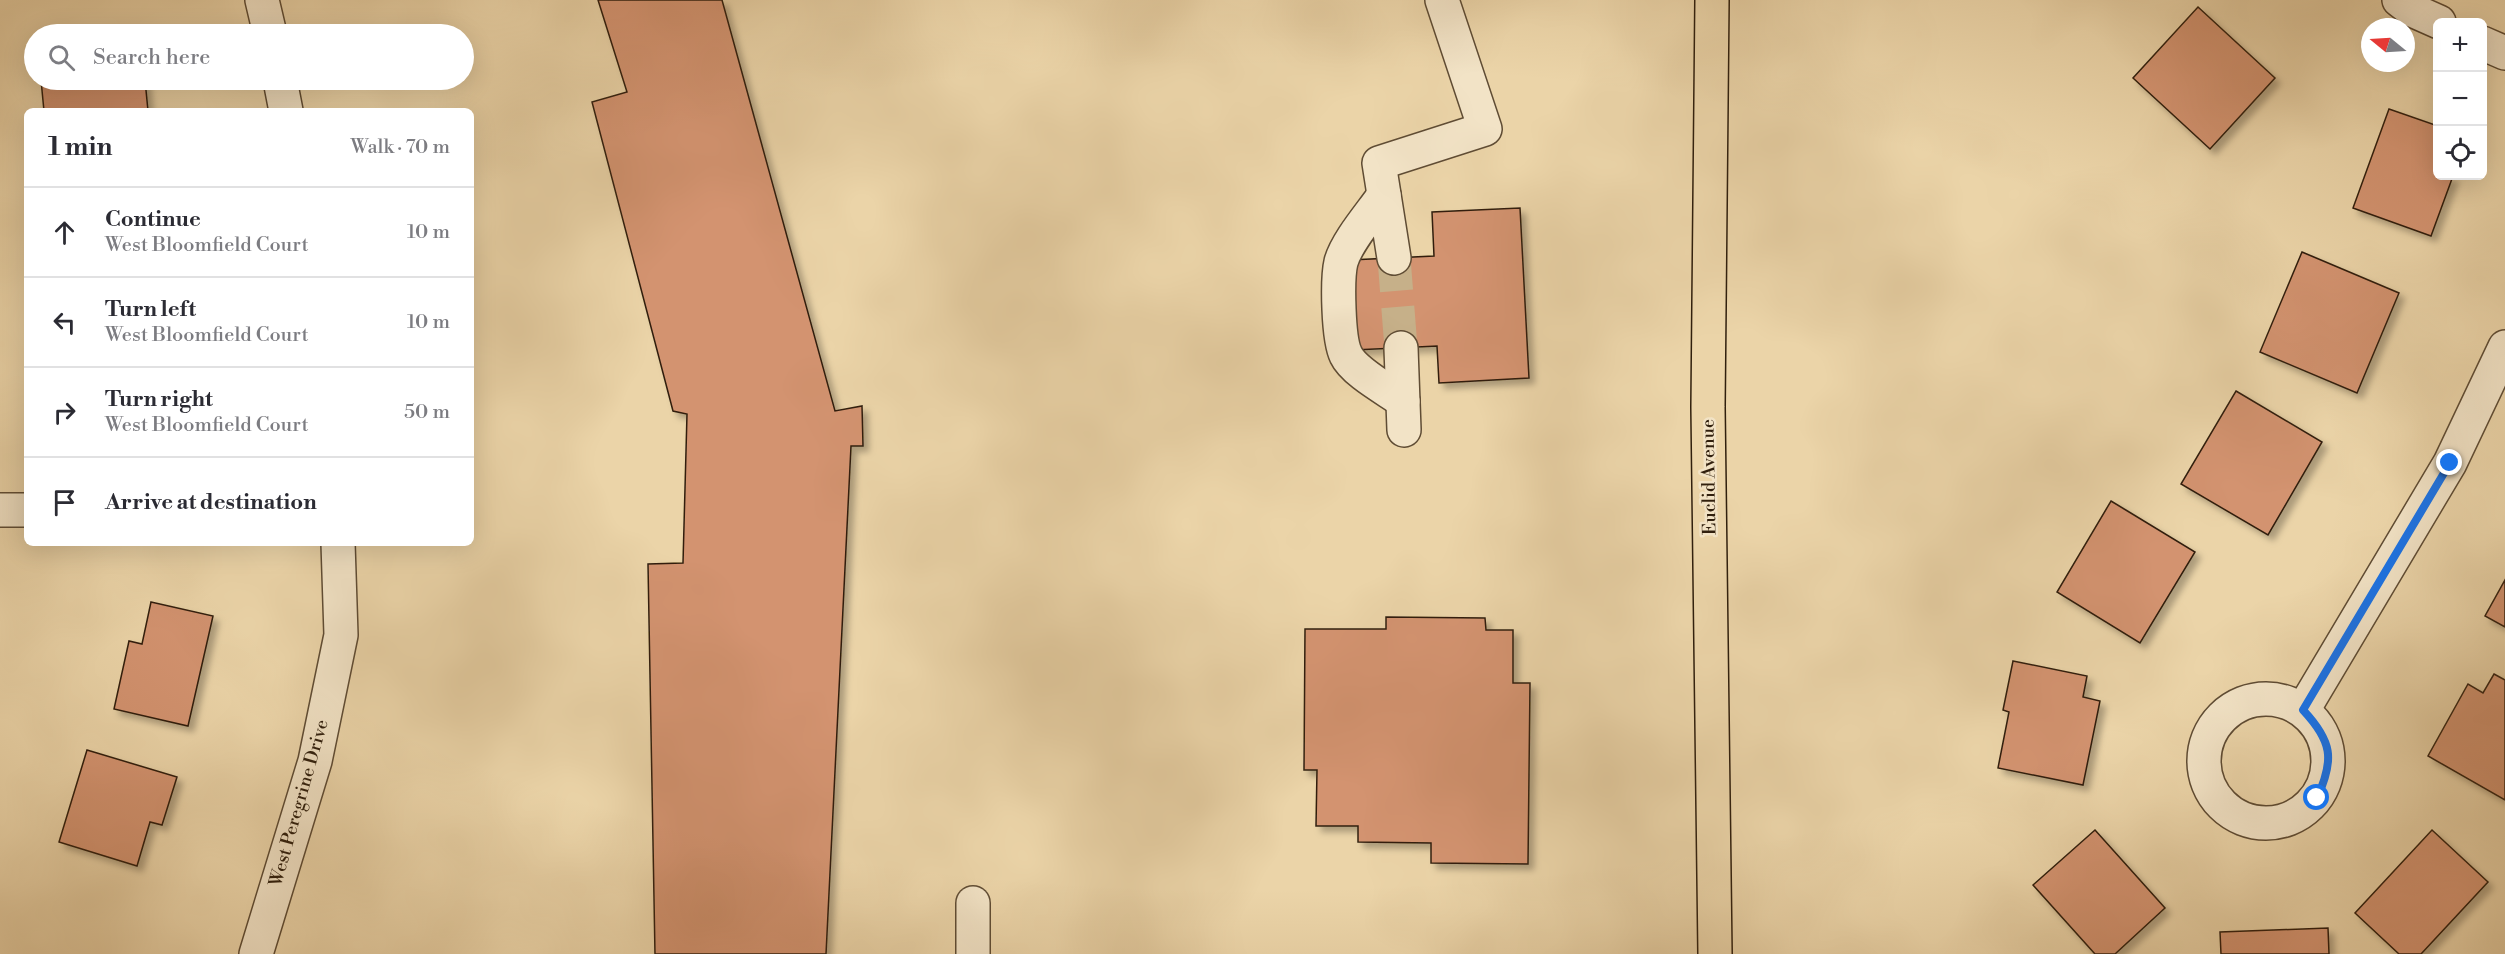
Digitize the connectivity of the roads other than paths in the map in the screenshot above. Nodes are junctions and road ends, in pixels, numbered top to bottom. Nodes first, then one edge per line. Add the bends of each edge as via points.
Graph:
1 (262, 0) edge
2 (1442, 0) edge
3 (1712, 0) edge
4 (2399, 0) edge
5 (2433, 19) edge
6 (268, 24) edge
7 (2487, 45) edge
8 (2505, 53) edge
9 (282, 90) edge
10 (285, 108) edge
11 (1384, 195) junction
12 (1394, 258) tunnel mouth
13 (2505, 347) edge
14 (1401, 348) tunnel mouth
15 (0, 510) edge
16 (24, 510) edge
17 (338, 546) edge
18 (2303, 710) dead end
19 (973, 903) dead end
20 (256, 954) edge
21 (973, 954) edge
22 (1715, 954) edge

1 - 6 street
2 - 11 street via 1485,129 1379,163
3 - 22 main road, Euclid Avenue via 1708,419
4 - 5 street
7 - 8 street
9 - 10 street
11 - 12 street
11 - 14 street via 1341,262 1339,314 1346,354 1404,416
13 - 18 street via 2450,463
15 - 16 street
17 - 20 street, West Peregrine Drive via 341,635 315,761
19 - 21 street

